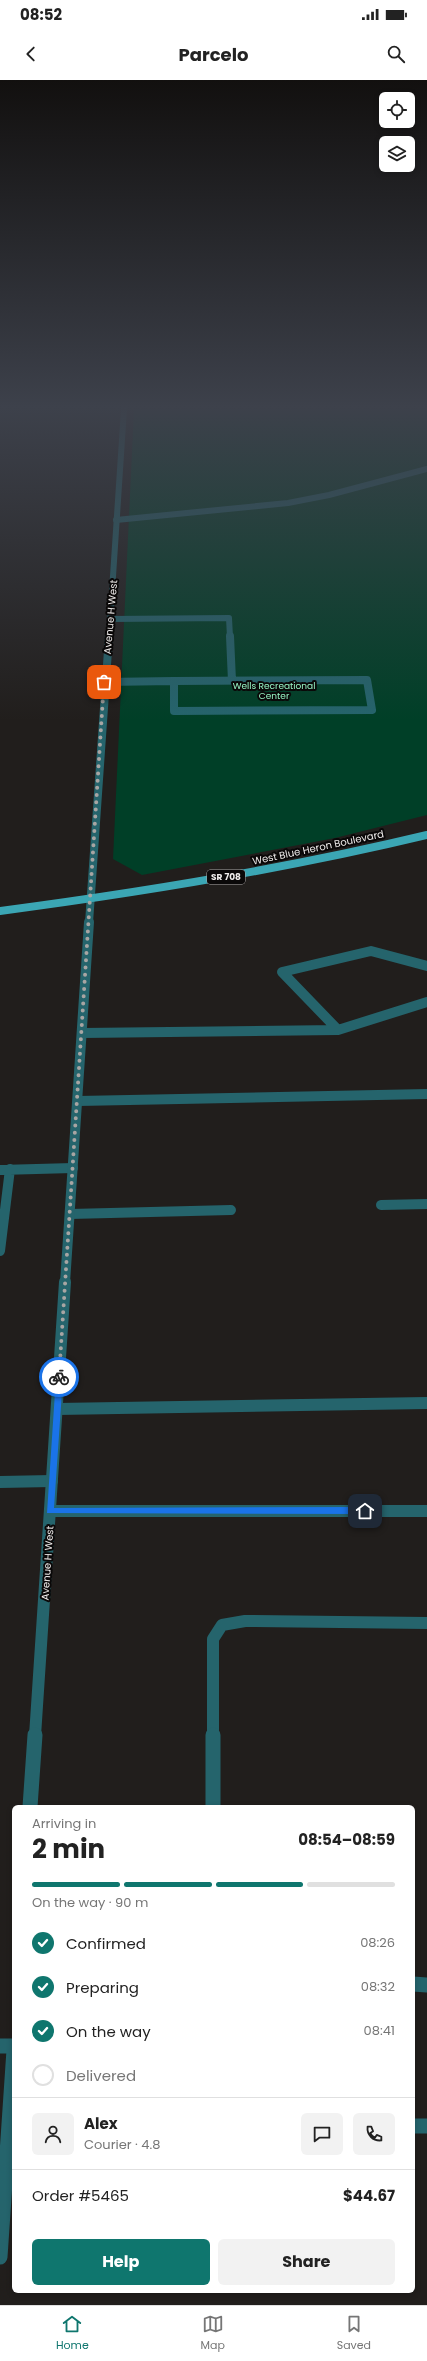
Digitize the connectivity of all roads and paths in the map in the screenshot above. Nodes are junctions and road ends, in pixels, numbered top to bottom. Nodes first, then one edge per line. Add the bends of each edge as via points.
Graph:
1 (117, 513) edge
2 (189, 513) edge
3 (116, 520) junction
4 (110, 619) junction
5 (174, 681) junction
6 (232, 681) junction
7 (104, 682) junction
8 (427, 834) edge
9 (91, 900) junction
10 (0, 911) edge
11 (427, 966) edge
12 (427, 1002) edge
13 (338, 1030) junction
14 (82, 1033) junction
15 (427, 1094) edge
16 (78, 1102) junction
17 (73, 1168) junction
18 (5, 1170) edge
19 (427, 1204) edge
20 (381, 1205) dead end
21 (231, 1210) dead end
22 (70, 1214) junction
23 (0, 1251) edge
24 (427, 1403) edge
25 (57, 1408) junction
26 (52, 1481) junction
27 (0, 1482) edge
28 (427, 1510) edge
29 (50, 1511) junction
30 (427, 1623) edge
31 (30, 1805) edge
32 (213, 1805) edge
33 (415, 1984) edge
34 (427, 1985) edge
35 (0, 2046) edge
36 (12, 2046) edge
37 (12, 2080) edge
38 (415, 2126) edge
39 (427, 2126) edge
40 (0, 2257) edge

1 - 3 street, Avenue H West
2 - 3 street
3 - 4 street, Avenue H West
4 - 6 street via 229,618
4 - 7 street, Avenue H West
5 - 6 street
5 - 6 street via 174,712 372,710 367,680
5 - 7 street
7 - 9 street, Avenue H West
8 - 9 main road, West Blue Heron Boulevard / SR 708 via 309,862
9 - 10 main road, West Blue Heron Boulevard / SR 708
9 - 14 street, Avenue H West
11 - 13 street via 371,952 282,972
12 - 13 street
13 - 14 street
14 - 16 street, Avenue H West
15 - 16 street
16 - 17 street, Avenue H West
17 - 18 street
17 - 22 street, Avenue H West
18 - 23 street
19 - 20 street
21 - 22 street
22 - 25 street, Avenue H West
24 - 25 street
25 - 26 street, Avenue H West
26 - 27 street
26 - 29 street, Avenue H West
28 - 29 street
29 - 31 street, Avenue H West
30 - 32 street via 245,1621 222,1625 213,1639
33 - 34 street
35 - 36 street
37 - 40 street
38 - 39 street

